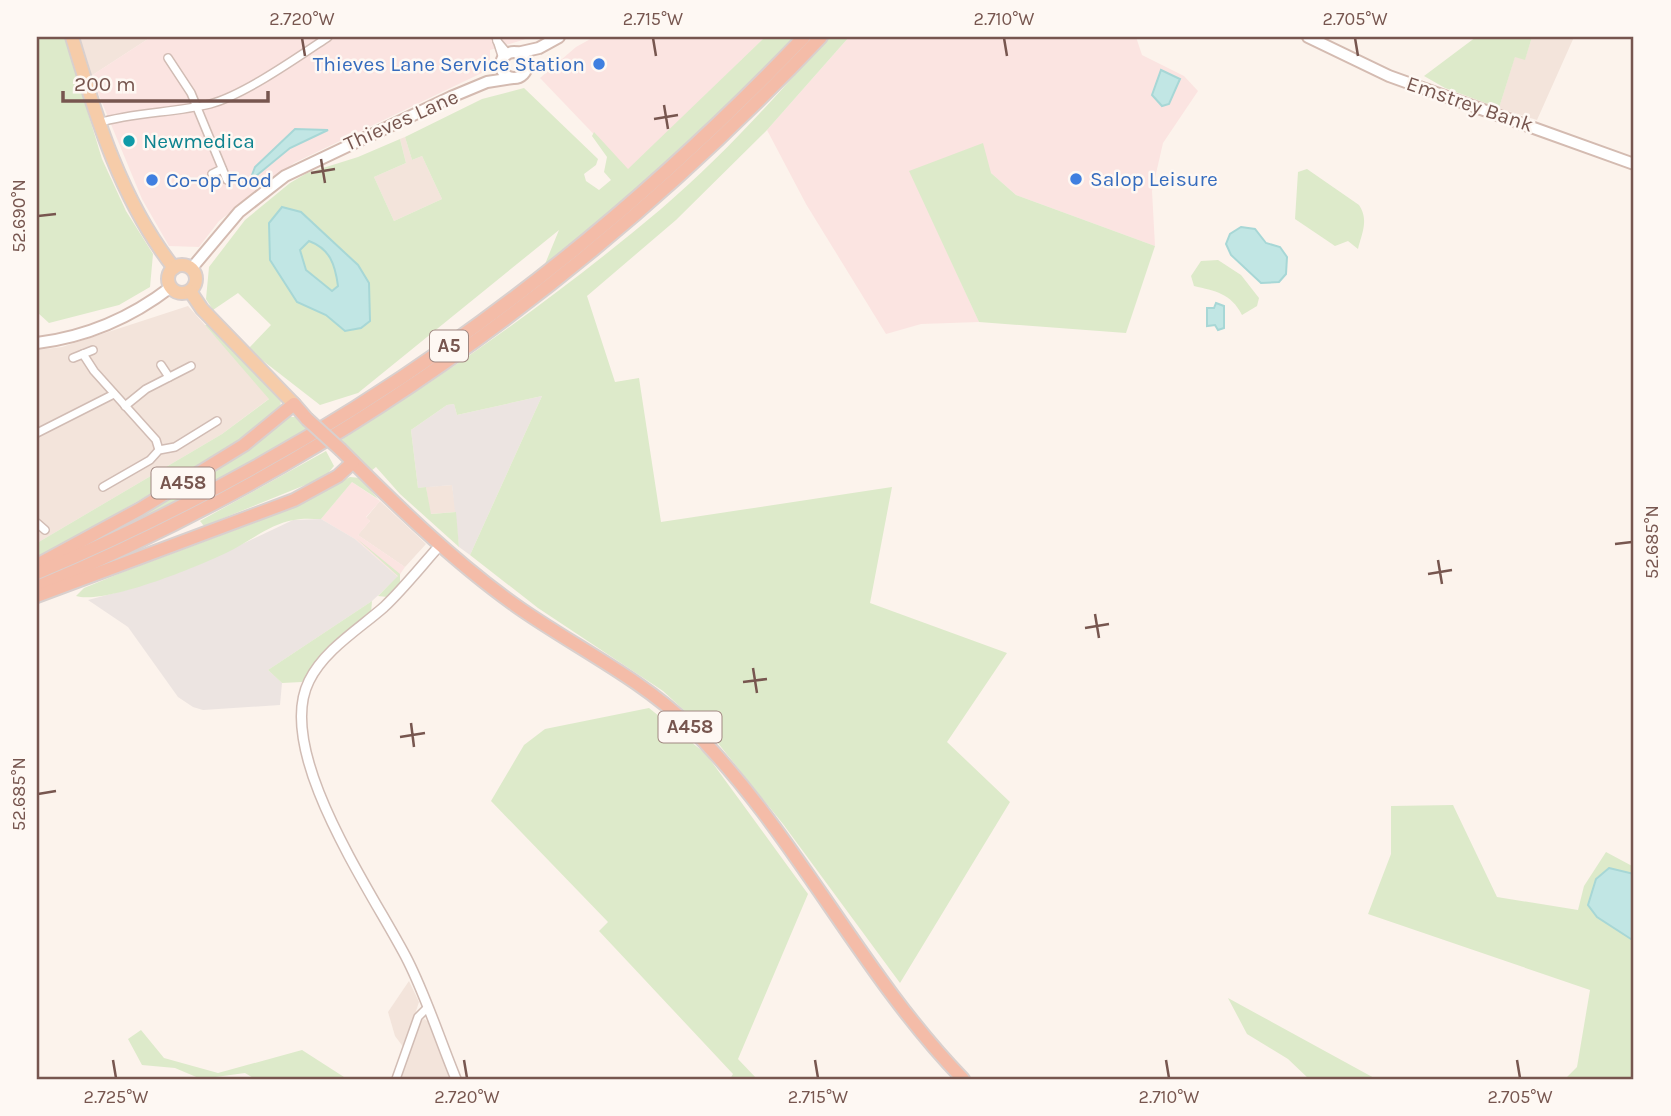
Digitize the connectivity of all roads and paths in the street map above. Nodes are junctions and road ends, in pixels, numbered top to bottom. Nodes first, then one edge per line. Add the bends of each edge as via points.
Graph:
1 (72, 37) edge
2 (328, 37) edge
3 (559, 37) edge
4 (804, 37) edge
5 (821, 37) edge
6 (1308, 37) edge
7 (496, 38) edge
8 (539, 47) junction
9 (168, 58) dead end
10 (507, 59) junction
11 (527, 65) junction
12 (513, 78) junction
13 (487, 82) junction
14 (197, 106) junction
15 (98, 123) junction
16 (1634, 164) edge
17 (222, 169) junction
18 (212, 174) dead end
19 (227, 180) dead end
20 (174, 268) junction
21 (191, 269) junction
22 (171, 287) junction
23 (190, 291) junction
24 (37, 343) edge
25 (93, 350) dead end
26 (83, 354) junction
27 (72, 358) dead end
28 (161, 365) dead end
29 (191, 366) dead end
30 (169, 377) junction
31 (114, 394) junction
32 (293, 404) junction
33 (125, 406) junction
34 (217, 421) dead end
35 (37, 433) edge
36 (159, 450) junction
37 (353, 462) junction
38 (105, 483) dead end
39 (37, 523) edge
40 (45, 530) dead end
41 (441, 544) junction
42 (37, 565) edge
43 (37, 573) edge
44 (37, 587) edge
45 (37, 596) edge
46 (427, 1008) junction
47 (396, 1079) edge
48 (456, 1079) edge
49 (963, 1079) edge

1 - 15 main road
2 - 14 street via 240,91
3 - 8 main road
4 - 43 highway, A5 via 626,210 445,349 331,425 220,487
5 - 44 highway, A5 via 633,219 445,366 231,496
6 - 16 main road, Emstrey Bank via 1390,76
7 - 10 street
8 - 10 main road
8 - 11 main road
9 - 14 street
10 - 11 main road
10 - 12 main road
10 - 13 main road
11 - 12 main road via 523,75
12 - 13 main road
13 - 21 main road, Thieves Lane via 285,176 239,212
14 - 15 street
14 - 17 street
15 - 20 main road via 129,194
17 - 18 street
17 - 19 street
20 - 21 main road via 183,265
20 - 22 main road via 169,275
21 - 23 main road via 196,280
22 - 23 main road via 182,293
22 - 24 main road via 123,317
23 - 32 main road, A458
25 - 26 street
26 - 27 street
26 - 31 street
28 - 30 street
29 - 30 street
30 - 33 street
31 - 33 street
31 - 35 street
32 - 37 highway, A458, bridge
32 - 42 highway, A458 via 244,445
33 - 36 street via 156,440
34 - 36 street via 175,447
36 - 38 street via 150,460
37 - 41 highway, A458
37 - 45 highway, A458 via 295,500
39 - 40 street
41 - 46 street via 402,589 315,670 302,696 299,720 306,757 354,869 408,961
41 - 49 highway, A458 via 514,604 687,723 758,802 890,989
46 - 47 street via 418,1017
46 - 48 street

